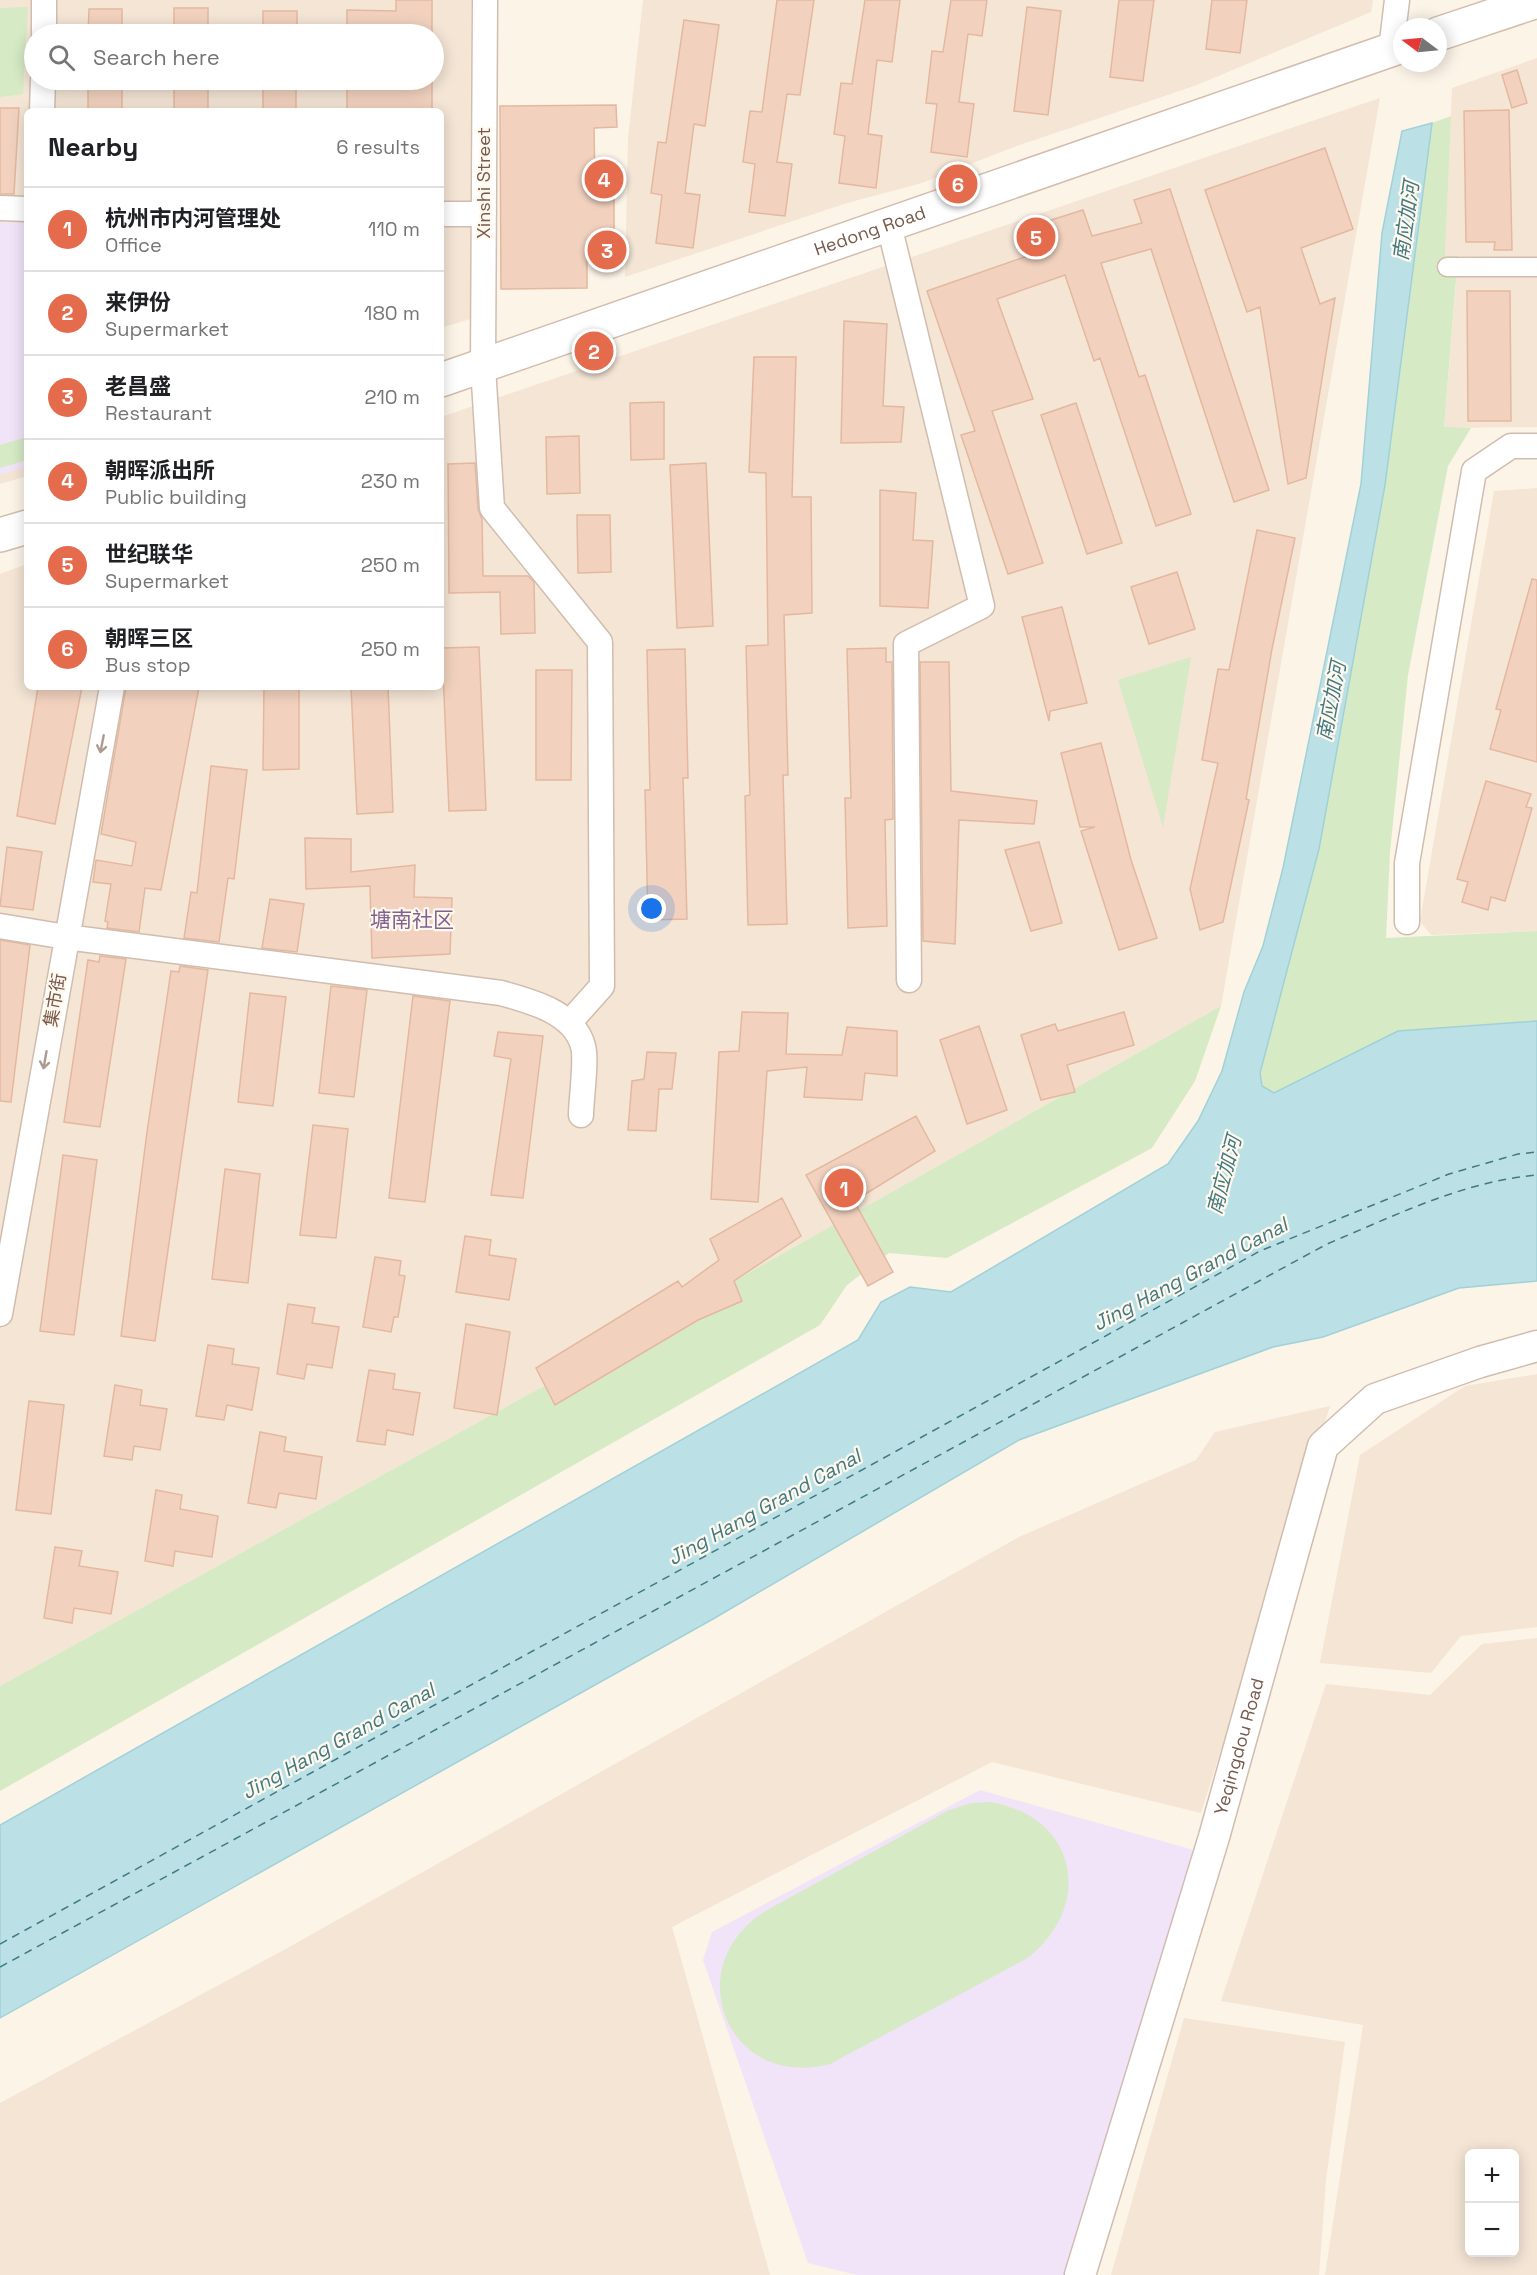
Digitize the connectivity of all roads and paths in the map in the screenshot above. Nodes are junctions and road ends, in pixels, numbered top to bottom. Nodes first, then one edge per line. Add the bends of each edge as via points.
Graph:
1 (44, 0) edge
2 (485, 0) edge
3 (1397, 0) edge
4 (1537, 2) edge
5 (1397, 18) edge
6 (44, 24) edge
7 (1447, 31) edge
8 (1393, 49) edge
9 (42, 90) edge
10 (42, 108) edge
11 (0, 208) edge
12 (24, 209) edge
13 (444, 214) edge
14 (484, 214) junction
15 (889, 225) junction
16 (1447, 267) dead end
17 (1537, 267) edge
18 (483, 367) junction
19 (444, 379) edge
20 (1537, 446) edge
21 (24, 528) edge
22 (0, 535) edge
23 (111, 690) edge
24 (1407, 922) dead end
25 (0, 926) edge
26 (66, 937) junction
27 (909, 980) dead end
28 (569, 1023) junction
29 (581, 1115) dead end
30 (0, 1314) edge
31 (1537, 1346) edge
32 (1080, 2275) edge

1 - 6 street
2 - 14 street, Xinshi Street
3 - 5 street
4 - 7 main road
8 - 15 main road, Hedong Road
9 - 10 street
11 - 12 street
13 - 14 street
14 - 18 street, Xinshi Street
15 - 18 main road, Hedong Road
15 - 27 street via 982,606 906,644
16 - 17 street
18 - 19 main road, Hedong Road
18 - 28 street, Xinshi Street via 492,508 600,642 602,986
20 - 24 street via 1511,446 1474,471 1407,863
21 - 22 main road
23 -> 26 street, 集市街
25 - 26 street
26 - 28 street via 501,993 536,1003
26 -> 30 street, 集市街
28 - 29 street via 583,1046
31 - 32 street, Yeqingdou Road via 1376,1399 1323,1446 1214,1837

